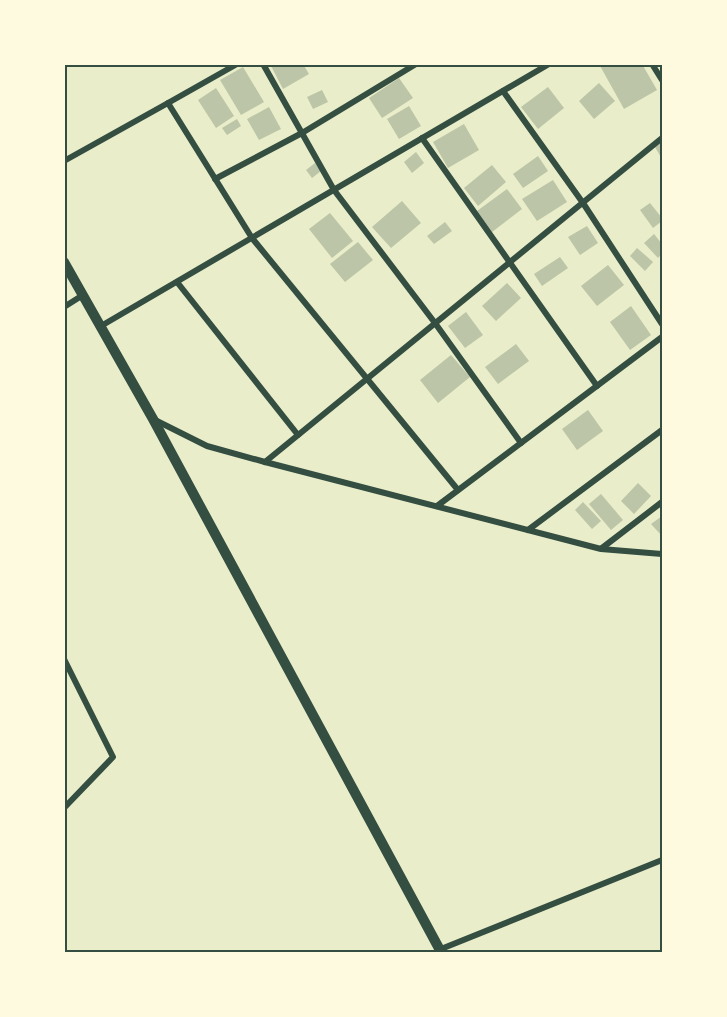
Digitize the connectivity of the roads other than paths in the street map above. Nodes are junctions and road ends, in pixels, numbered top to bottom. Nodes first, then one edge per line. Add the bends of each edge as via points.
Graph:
1 (237, 64) edge
2 (262, 64) edge
3 (416, 64) edge
4 (549, 64) edge
5 (652, 64) edge
6 (663, 80) edge
7 (503, 91) junction
8 (168, 103) junction
9 (302, 133) junction
10 (422, 138) junction
11 (663, 138) edge
12 (64, 160) edge
13 (215, 179) junction
14 (334, 190) junction
15 (583, 203) junction
16 (252, 238) junction
17 (64, 262) edge
18 (509, 263) junction
19 (177, 282) junction
20 (83, 295) junction
21 (64, 307) edge
22 (435, 323) junction
23 (663, 324) edge
24 (101, 326) junction
25 (663, 337) edge
26 (367, 378) junction
27 (597, 386) junction
28 (153, 419) junction
29 (663, 430) edge
30 (298, 435) junction
31 (521, 443) junction
32 (265, 462) junction
33 (458, 490) junction
34 (663, 502) edge
35 (437, 506) junction
36 (528, 530) junction
37 (601, 549) junction
38 (663, 554) edge
39 (64, 659) edge
40 (64, 808) edge
41 (663, 860) edge
42 (441, 951) edge

1 - 8 street
2 - 9 street
3 - 9 street
4 - 7 street
5 - 6 street
7 - 10 street
7 - 15 street
8 - 12 street
8 - 13 street
9 - 13 street
9 - 14 street
10 - 14 street
10 - 18 street
11 - 15 street
13 - 16 street
14 - 16 street
14 - 22 street
15 - 18 street
15 - 23 street
16 - 19 street
16 - 26 street
17 - 20 street
18 - 22 street
18 - 27 street
19 - 24 street
19 - 30 street
20 - 21 street
20 - 24 street
22 - 26 street
22 - 31 street
24 - 28 street
25 - 27 street
26 - 30 street
26 - 33 street
27 - 31 street
28 - 32 street via 207,446
28 - 42 street
29 - 36 street
30 - 32 street
31 - 33 street
32 - 35 street
33 - 35 street
34 - 37 street
35 - 36 street
36 - 37 street
37 - 38 street
39 - 40 street via 114,757
41 - 42 street

